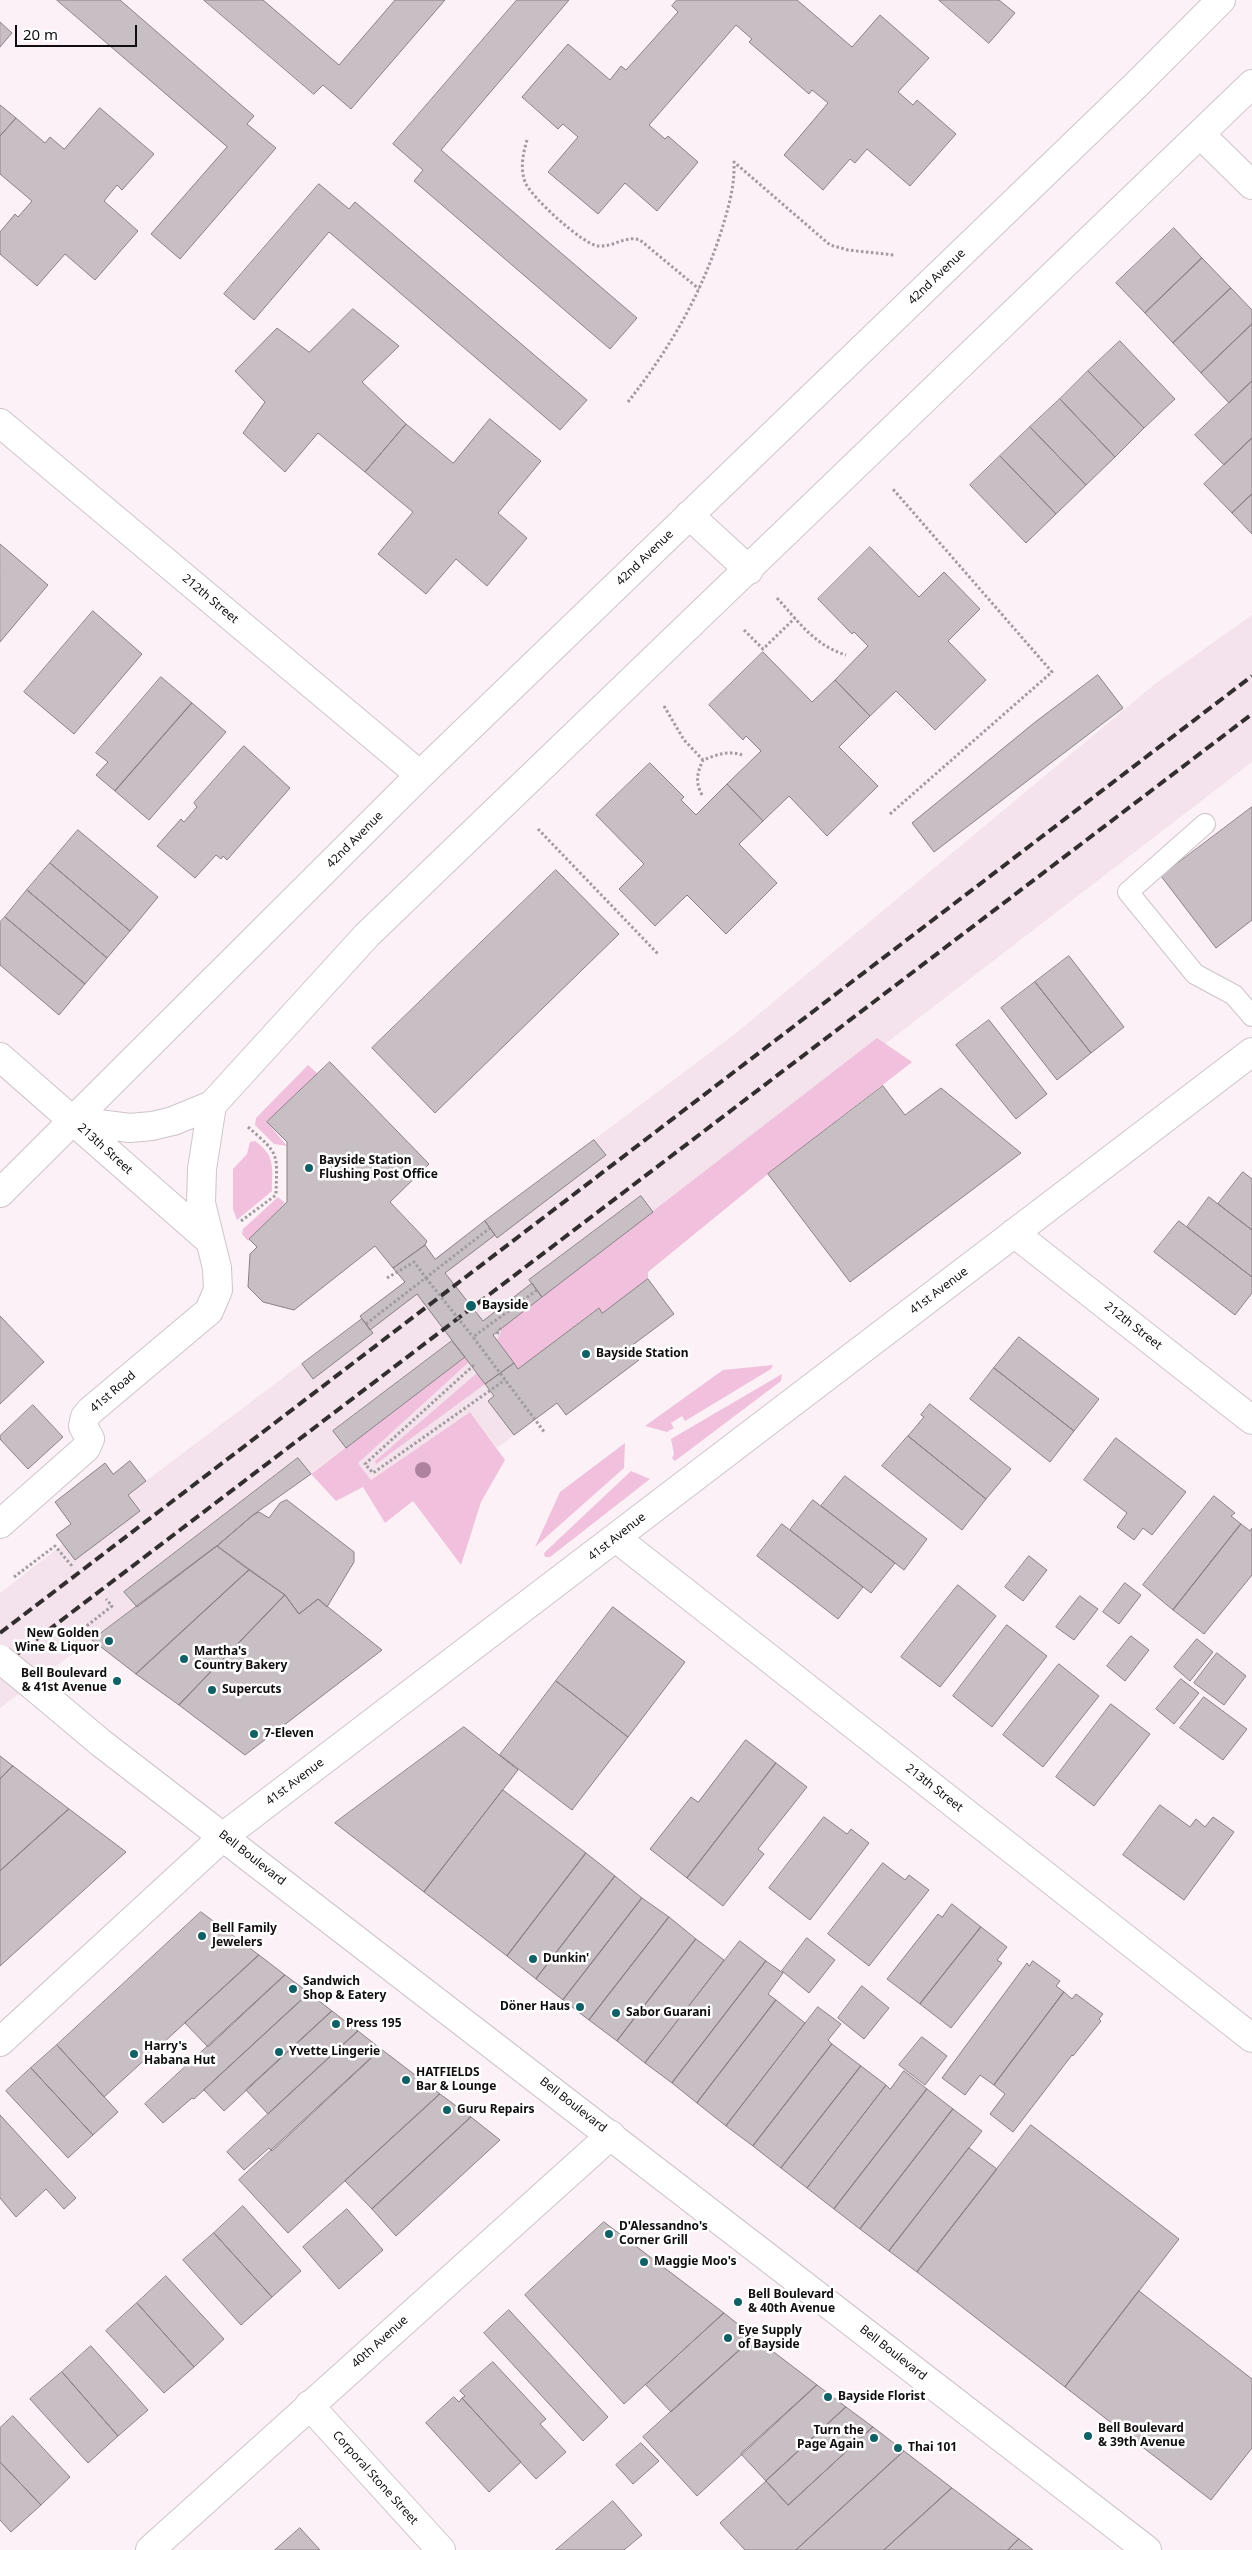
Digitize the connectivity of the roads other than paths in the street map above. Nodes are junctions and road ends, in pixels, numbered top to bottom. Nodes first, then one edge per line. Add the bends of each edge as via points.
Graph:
1 (1221, 0) edge
2 (1252, 84) edge
3 (1201, 135) junction
4 (1252, 185) edge
5 (0, 422) edge
6 (689, 515) junction
7 (749, 570) junction
8 (420, 775) junction
9 (1205, 824) dead end
10 (1252, 1016) edge
11 (1252, 1052) edge
12 (0, 1057) edge
13 (212, 1105) junction
14 (74, 1121) junction
15 (0, 1193) edge
16 (1014, 1233) junction
17 (210, 1241) junction
18 (1252, 1420) edge
19 (0, 1524) edge
20 (616, 1538) junction
21 (0, 1659) edge
22 (224, 1836) junction
23 (1252, 2038) edge
24 (0, 2042) edge
25 (611, 2135) junction
26 (309, 2405) junction
27 (150, 2550) edge
28 (441, 2550) edge
29 (1147, 2550) edge

1 - 6 street, 42nd Avenue
2 - 3 street
3 - 4 street
3 - 7 street
5 - 8 street, 212th Street
6 - 7 street
6 - 8 street, 42nd Avenue
7 - 13 street via 367,935
8 - 14 street, 42nd Avenue
9 - 10 lane via 1128,892 1195,974 1234,995
11 - 16 street, 41st Avenue
12 - 14 street, 213th Street
13 - 14 street via 152,1126 130,1128
13 - 17 street via 202,1169 201,1203
14 - 15 street, 42nd Avenue
14 - 17 street, 213th Street
16 - 18 street, 212th Street
16 - 20 street, 41st Avenue
17 - 19 street, 41st Road via 217,1268 218,1290 209,1311 90,1410 83,1426 90,1439 86,1448
20 - 22 street, 41st Avenue
20 - 23 street, 213th Street
21 - 22 street, Bell Boulevard, bridge via 101,1743
22 - 24 street, 41st Avenue
22 - 25 street, Bell Boulevard
25 - 26 street, 40th Avenue
25 - 29 street, Bell Boulevard
26 - 27 street, 40th Avenue
26 - 28 street, Corporal Stone Street

